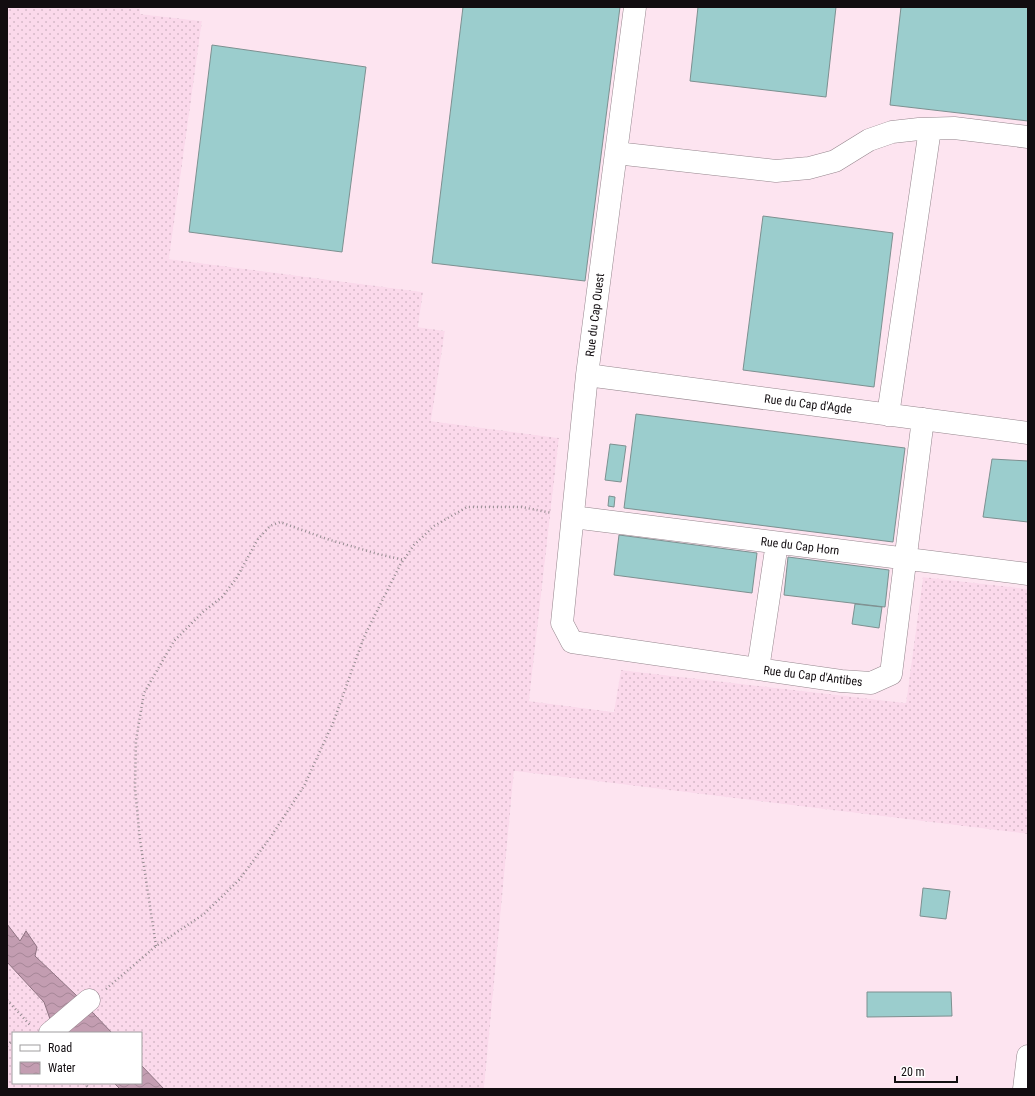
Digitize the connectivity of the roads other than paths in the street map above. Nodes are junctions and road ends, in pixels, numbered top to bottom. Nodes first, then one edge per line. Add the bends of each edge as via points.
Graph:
1 (635, 7) edge
2 (930, 129) junction
3 (1028, 137) edge
4 (616, 153) junction
5 (587, 375) junction
6 (888, 415) junction
7 (923, 419) junction
8 (1028, 433) edge
9 (573, 517) junction
10 (778, 543) junction
11 (906, 559) junction
12 (1028, 574) edge
13 (562, 623) joint
14 (758, 669) junction
15 (89, 1000) road end
16 (46, 1029) edge
17 (1028, 1056) edge
18 (1024, 1089) edge

1 - 4 street, Rue du Cap Ouest
2 - 3 street via 954,128
2 - 4 street via 892,132 869,140 835,161 809,168 776,171
2 - 6 street
4 - 5 street, Rue du Cap Ouest
5 - 6 street, Rue du Cap d'Agde
5 - 9 street, Rue du Cap Ouest
6 - 7 street, Rue du Cap d'Agde
7 - 8 street, Rue du Cap d'Agde
7 - 11 street, Rue du Cap d'Antibes
9 - 10 street, Rue du Cap Horn
9 - 13 street, Rue du Cap Ouest
10 - 11 street, Rue du Cap Horn
10 - 14 street
11 - 12 street, Rue du Cap Horn
11 - 14 street, Rue du Cap d'Antibes via 891,674 871,683
13 - 14 street, Rue du Cap d'Antibes via 572,642
15 - 16 street
17 - 18 street

